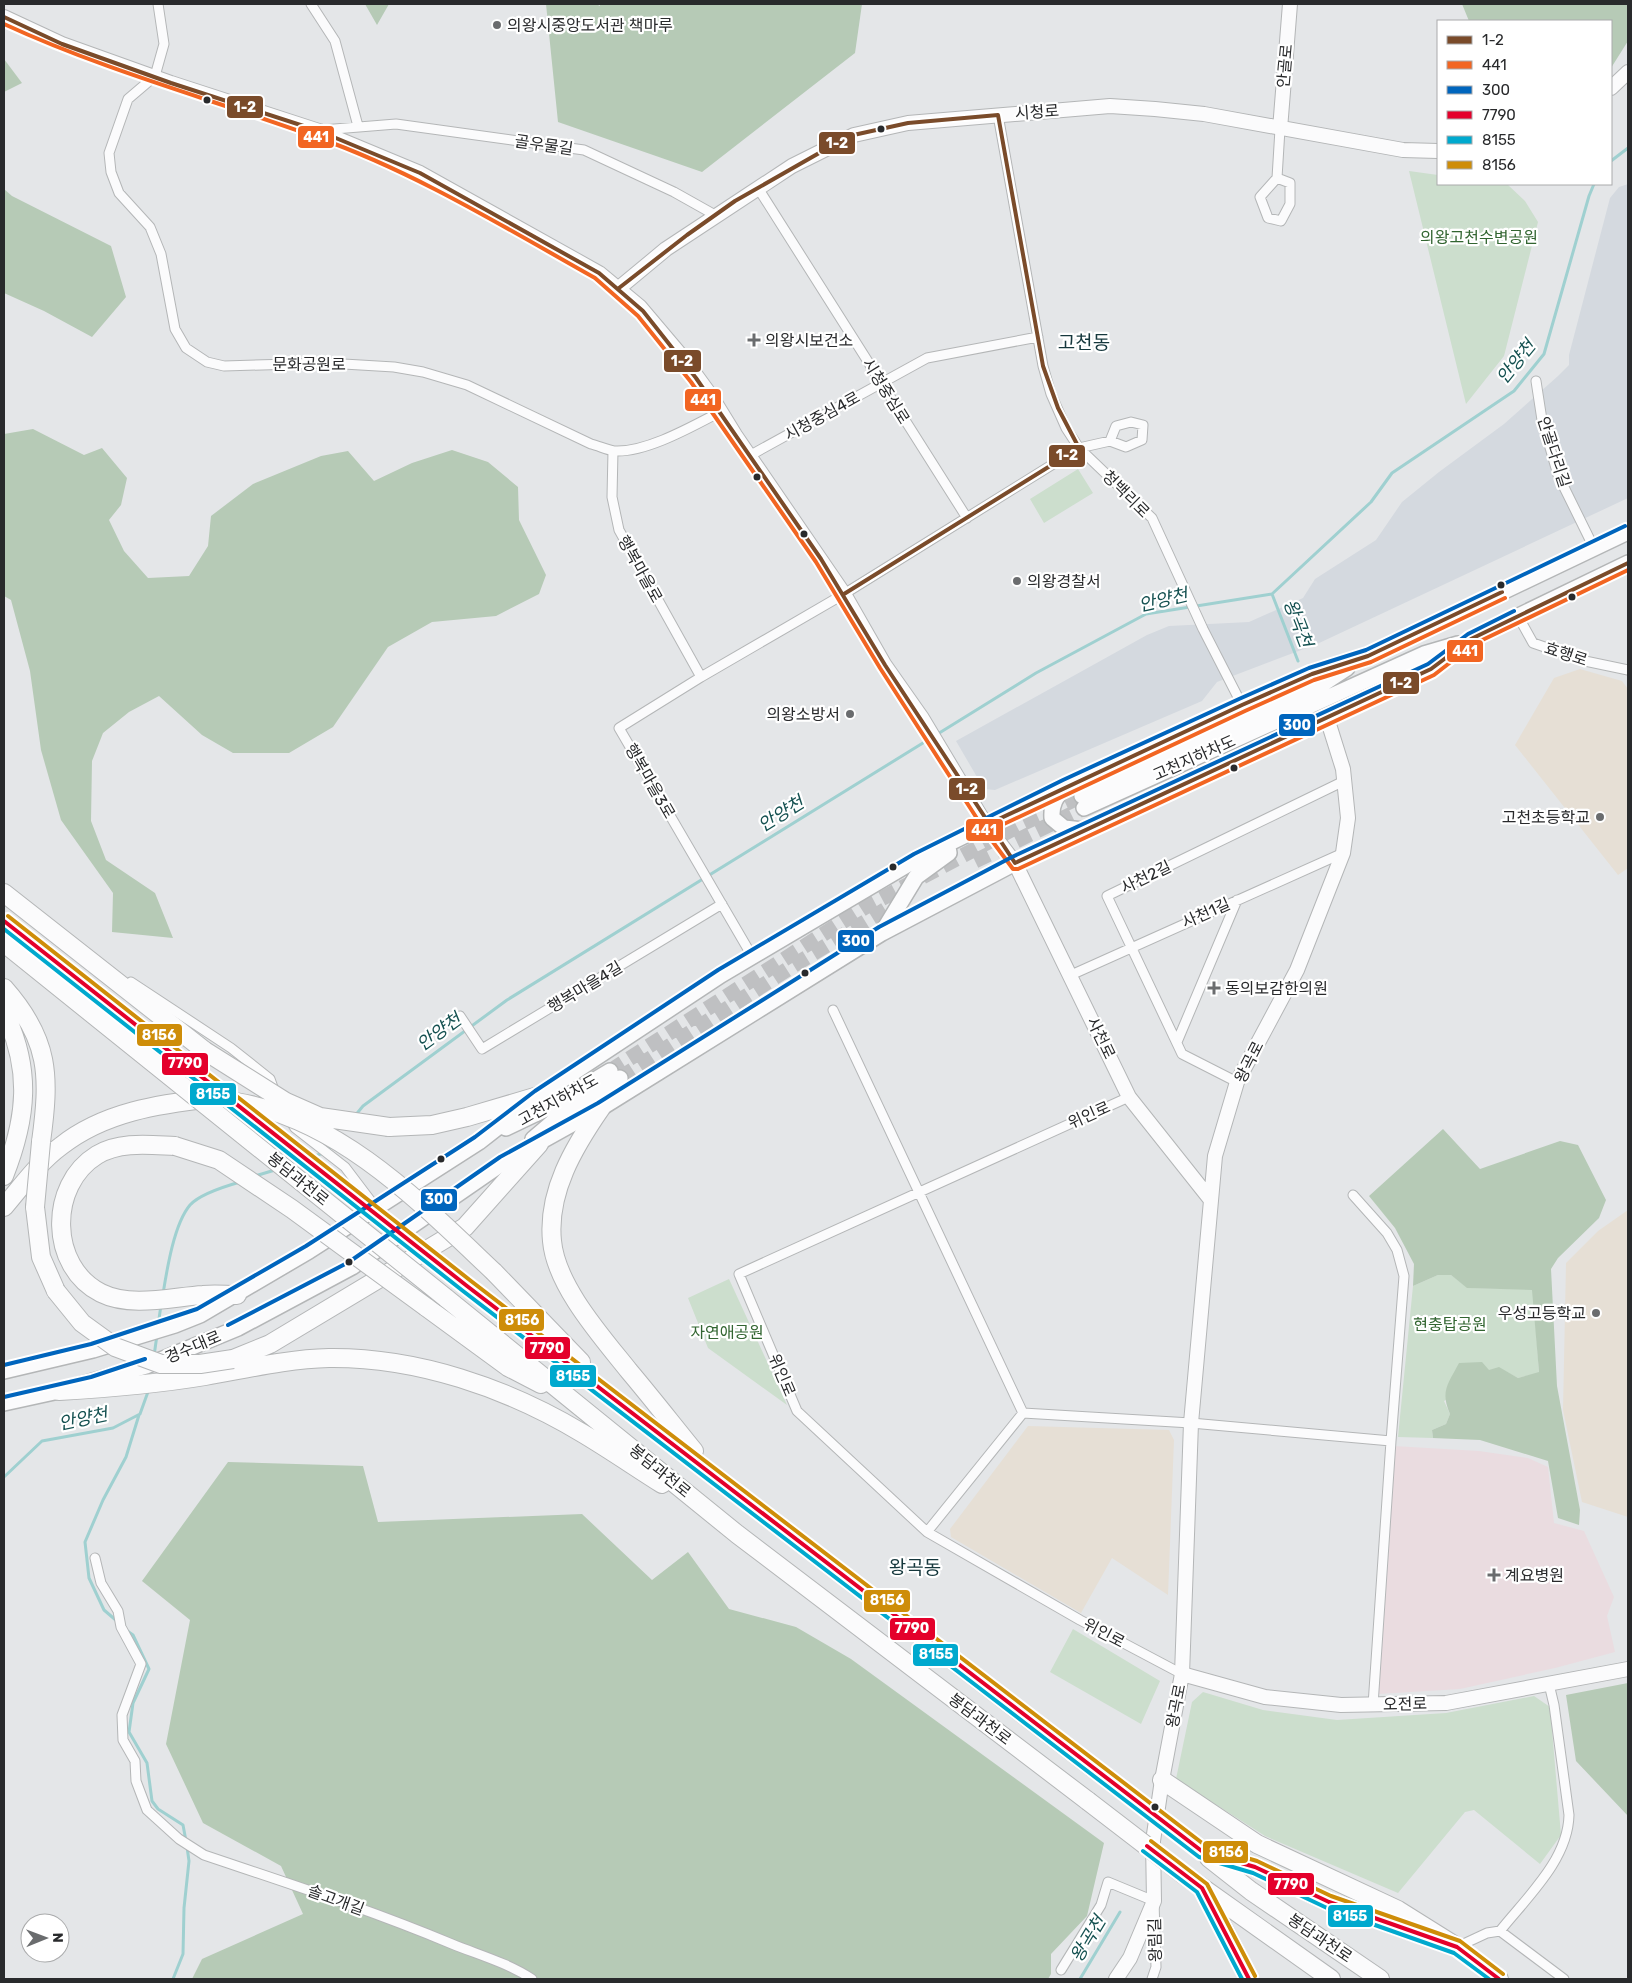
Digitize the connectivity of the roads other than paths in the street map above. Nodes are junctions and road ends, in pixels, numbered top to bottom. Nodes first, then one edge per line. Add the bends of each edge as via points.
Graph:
1 (158, 4) edge
2 (311, 4) edge
3 (1290, 4) edge
4 (4, 17) edge
5 (1628, 72) edge
6 (155, 76) junction
7 (1612, 87) edge
8 (998, 115) junction
9 (358, 126) junction
10 (1280, 128) junction
11 (319, 131) junction
12 (1437, 151) edge
13 (1276, 178) junction
14 (758, 188) junction
15 (715, 215) junction
16 (619, 288) junction
17 (1038, 337) junction
18 (1536, 381) dead end
19 (882, 384) junction
20 (720, 412) junction
21 (1110, 441) dead end
22 (1079, 448) junction
23 (613, 451) junction
24 (749, 456) junction
25 (967, 518) junction
26 (1628, 532) edge
27 (1594, 548) junction
28 (1628, 563) edge
29 (844, 594) junction
30 (1518, 616) junction
31 (1471, 639) junction
32 (1368, 656) junction
33 (1628, 670) edge
34 (701, 677) junction
35 (1242, 705) junction
36 (1326, 718) junction
37 (1344, 781) junction
38 (1066, 786) junction
39 (986, 825) junction
40 (1084, 830) junction
41 (938, 849) junction
42 (1343, 853) junction
43 (1015, 863) junction
44 (4, 885) edge
45 (4, 893) edge
46 (1237, 900) junction
47 (722, 904) junction
48 (4, 921) edge
49 (882, 933) junction
50 (4, 943) edge
51 (1132, 947) junction
52 (752, 956) junction
53 (1070, 975) junction
54 (4, 988) edge
55 (833, 1010) dead end
56 (4, 1012) edge
57 (460, 1016) dead end
58 (1177, 1042) junction
59 (1238, 1082) junction
60 (538, 1096) junction
61 (1129, 1097) junction
62 (601, 1108) junction
63 (480, 1142) junction
64 (539, 1144) junction
65 (504, 1162) junction
66 (4, 1176) edge
67 (918, 1191) junction
68 (1353, 1195) dead end
69 (1210, 1199) junction
70 (4, 1207) edge
71 (376, 1207) junction
72 (237, 1295) junction
73 (4, 1371) edge
74 (59, 1391) junction
75 (576, 1402) junction
76 (4, 1403) edge
77 (621, 1403) junction
78 (1023, 1413) junction
79 (1191, 1423) junction
80 (1391, 1441) junction
81 (713, 1475) junction
82 (927, 1532) junction
83 (737, 1534) junction
84 (95, 1558) dead end
85 (1628, 1669) edge
86 (1182, 1674) junction
87 (1549, 1684) junction
88 (1374, 1705) junction
89 (1162, 1780) junction
90 (1202, 1852) junction
91 (1202, 1888) junction
92 (1154, 1901) junction
93 (1500, 1930) junction
94 (1457, 1947) junction
95 (1061, 1970) dead end
96 (532, 1979) edge
97 (1116, 1979) edge
98 (1152, 1979) edge
99 (1248, 1979) edge
100 (1331, 1979) edge
101 (1380, 1979) edge
102 (1500, 1979) edge
103 (1564, 1979) edge

1 - 6 street via 164,44
2 - 9 street via 335,41
3 - 10 street, 안골로
4 - 6 street, 사천로 via 62,44
5 - 7 street
6 - 11 street, 사천로
6 - 23 street, 문화공원로 via 128,99 109,153 111,172 119,193 150,228 161,254 176,329 186,348 207,362 224,366 327,363 423,372 467,385
8 - 10 street, 시청로 via 1110,106 1204,114
8 - 14 street, 시청로 via 908,123 854,135 792,166
8 - 17 street, 청백리로
9 - 11 street, 골우물길
9 - 15 street, 골우물길 via 396,124 584,150
10 - 12 street, 시청로 via 1403,150
10 - 13 street
11 - 16 street, 사천로 via 420,172
13 - 13 street via 1260,197 1268,218 1281,220 1290,204 1290,183
14 - 15 street, 시청로
14 - 19 street, 시청중심로
15 - 16 street, 시청로 via 666,249
16 - 20 street, 사천로 via 640,306 684,359
17 - 19 street, 시청중심4로 via 927,358
17 - 22 street, 청백리로 via 1051,394
18 - 27 street, 안골다리길 via 1542,420 1558,475
19 - 24 street, 시청중심4로
19 - 25 street, 시청중심로
20 - 23 street, 문화공원로 via 641,446
20 - 24 street, 사천로
21 - 22 street, 행복마을3로
22 - 25 street, 행복마을3로
22 - 35 street, 청백리로 via 1152,518 1202,629
23 - 34 street, 행복마을로 via 612,497 619,530
24 - 29 street, 사천로
25 - 29 street, 행복마을3로
26 - 27 main road, 경수대로
27 - 32 main road, 경수대로
28 - 30 main road, 경수대로
29 - 34 street, 행복마을3로
29 - 39 street, 사천로 via 884,664 922,718
30 - 31 main road, 경수대로
30 - 33 street, 효행로 via 1534,643 1585,661
31 - 32 main road, 고천지하차도 via 1424,654 1083,802 1312,691
31 - 36 main road, 경수대로 via 1431,669
32 - 35 main road, 경수대로 via 1312,674
34 - 47 street, 행복마을3로 via 619,728
35 - 38 main road, 경수대로
36 - 37 street, 왕곡로
36 - 40 main road, 경수대로
37 - 42 street, 왕곡로 via 1348,818
37 - 51 street, 사천2길 via 1107,896
38 - 39 main road, 경수대로
38 - 40 main road via 1056,797 1052,818 1064,828
39 - 41 main road, 경수대로
39 - 43 street, 사천로
40 - 43 main road, 경수대로
41 - 49 main road via 948,847 949,853 916,877
41 - 52 main road, 경수대로 via 830,908
42 - 46 street, 사천1길
42 - 59 street, 왕곡로 via 1297,970
43 - 49 main road, 경수대로
43 - 53 street, 사천로
44 - 71 street via 148,994 231,1048 270,1079 295,1128 344,1167
45 - 60 highway, bridge via 205,1051 286,1102 320,1117 389,1127 432,1125
46 - 51 street, 사천1길
46 - 58 street
47 - 52 street, 행복마을3로
47 - 57 street, 행복마을4길 via 482,1050
48 - 77 highway, 봉담과천로, bridge via 467,1286
49 - 62 main road, 경수대로
50 - 75 highway, 봉담과천로, bridge
51 - 53 street, 사천1길
51 - 58 street, 사천2길
52 - 60 main road, 경수대로
53 - 61 street, 사천로
54 - 64 highway, bridge via 31,1025 47,1078 35,1207 41,1256 56,1291 82,1323 115,1347 161,1364 200,1364 233,1359 270,1344 464,1227
55 - 67 street
56 - 66 highway via 15,1035 24,1089 17,1140
58 - 59 street, 사천2길 via 1182,1054
59 - 69 street, 왕곡로 via 1215,1156
60 - 63 main road, 경수대로
61 - 67 street, 위인로
61 - 69 street, 사천로
62 - 64 main road, 경수대로
62 - 81 highway via 561,1176 552,1242 564,1278 588,1320
63 - 65 main road, 고천지하차도 via 615,1075
63 - 71 main road, 경수대로
64 - 65 main road, 경수대로
65 - 74 main road, 경수대로 via 352,1267 238,1328 146,1366
67 - 78 street
67 - 82 street, 위인로 via 739,1274 797,1411
68 - 80 street via 1392,1242 1404,1276
69 - 79 street, 왕곡로
70 - 77 highway, bridge via 60,1146 93,1126 128,1112 164,1103 212,1098 254,1105 297,1121 347,1147 421,1204 494,1272
71 - 72 main road, 경수대로
72 - 73 main road, 경수대로 via 150,1334
72 - 75 highway, bridge via 203,1295 154,1302 130,1300 102,1294 76,1274 64,1250 60,1211 78,1170 98,1154 133,1144 175,1146 219,1160 292,1209 508,1367
74 - 76 main road, 경수대로
74 - 83 highway via 141,1386 280,1362 328,1358 415,1366 512,1396 582,1432
75 - 83 highway, 봉담과천로
77 - 81 highway, 봉담과천로
78 - 79 street
78 - 82 street
79 - 80 street
79 - 86 street, 왕곡로
80 - 88 street
81 - 90 highway, 봉담과천로, bridge
82 - 86 street, 위인로
83 - 91 highway, 봉담과천로, bridge
84 - 96 street, 솔고개길 via 101,1583 118,1611 121,1627 141,1664 122,1715 122,1740 135,1761 136,1781 147,1810 179,1839 204,1854 422,1931 514,1967
85 - 87 street, 오전로
86 - 88 street, 오전로 via 1265,1697
86 - 89 street, 왕곡로
87 - 88 street, 오전로 via 1446,1703
87 - 93 street via 1569,1815 1568,1831 1552,1865
89 - 92 street, 왕곡로 via 1154,1841
89 - 94 highway via 1257,1844 1398,1910
90 - 94 highway via 1255,1867 1329,1902
90 - 101 highway, 봉담과천로 via 1252,1891
91 - 99 highway
91 - 100 highway, 봉담과천로
92 - 95 street via 1108,1882 1101,1905
92 - 97 street, 왕곡로 via 1130,1958
92 - 98 street, 왕림길 via 1156,1967
93 - 94 street
93 - 103 street
94 - 102 highway

